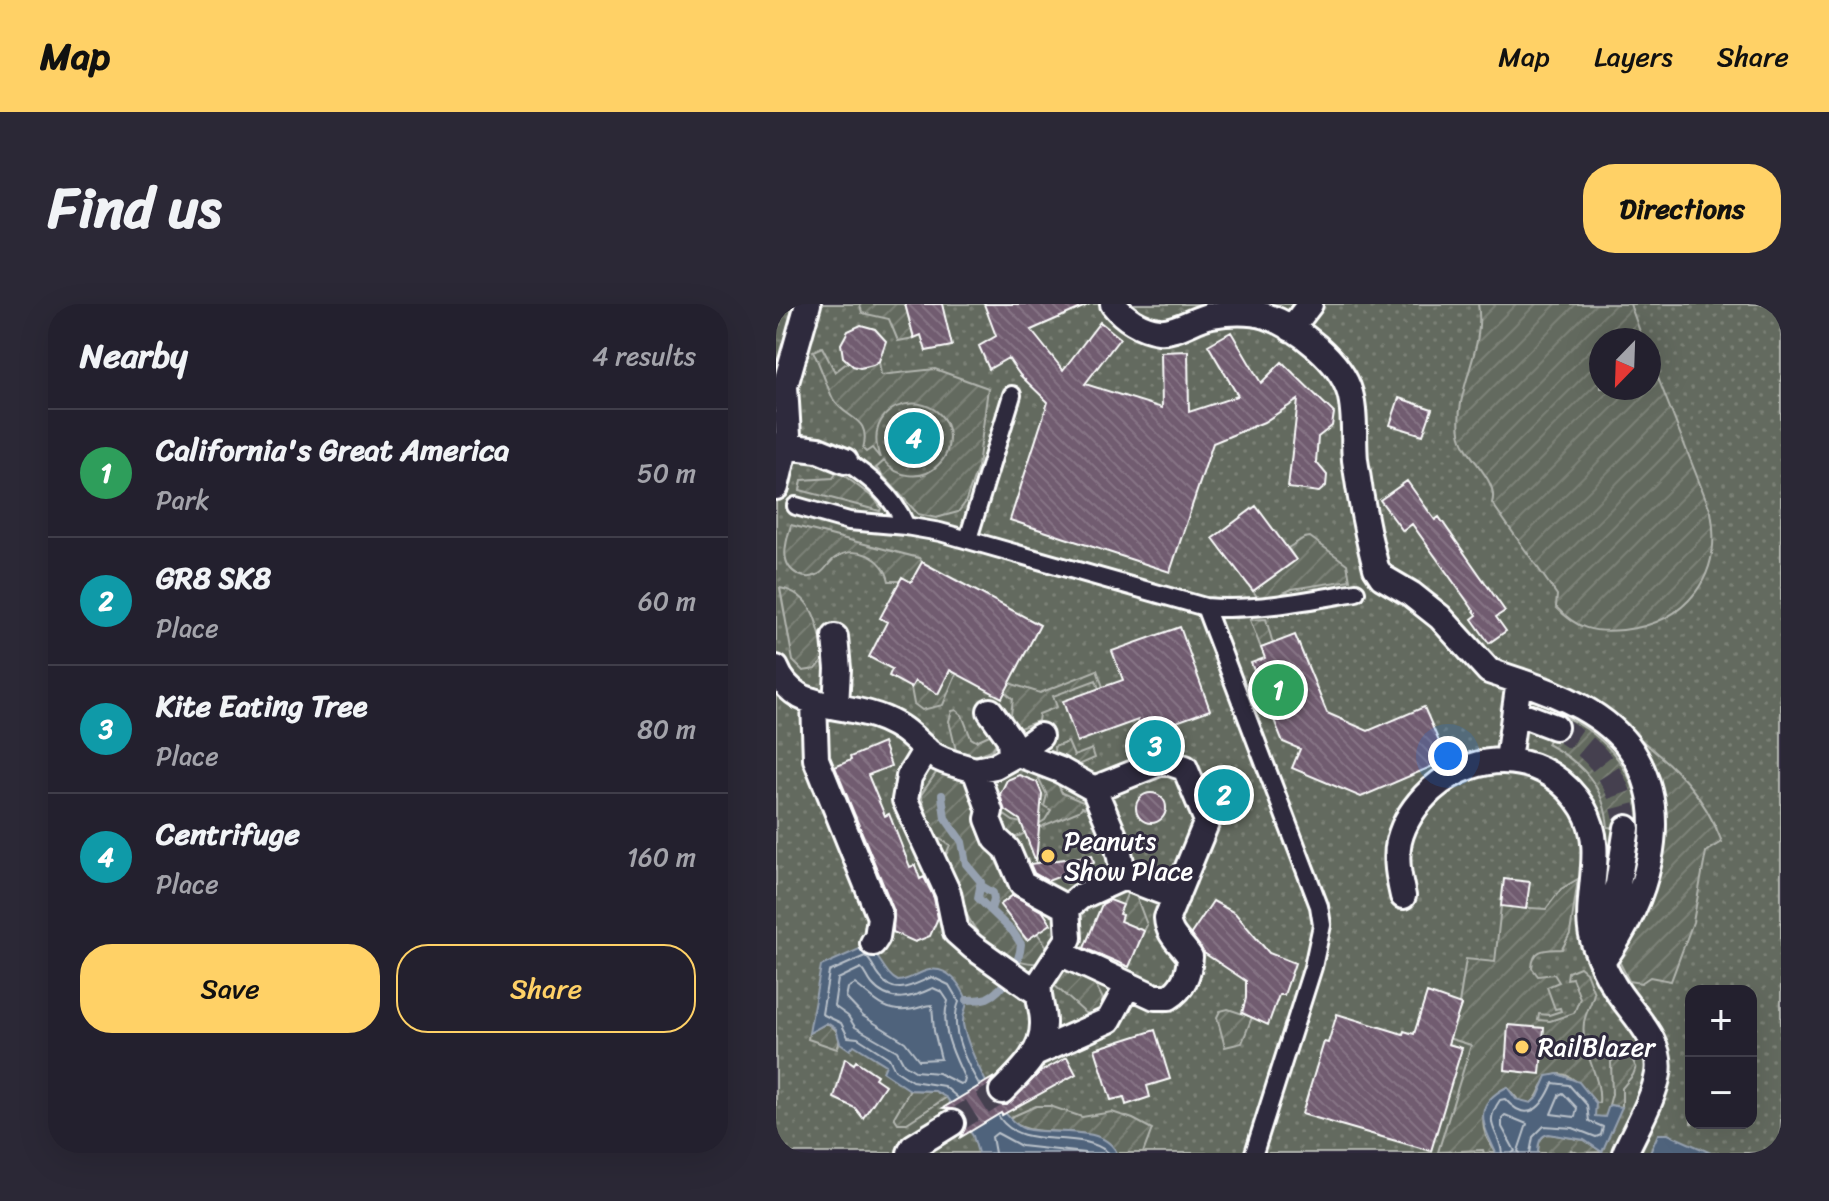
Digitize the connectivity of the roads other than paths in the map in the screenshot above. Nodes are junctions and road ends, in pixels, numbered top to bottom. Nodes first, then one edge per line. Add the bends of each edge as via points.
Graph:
1 (808, 304) edge
2 (1113, 304) edge
3 (1310, 304) edge
4 (1236, 309) edge
5 (1291, 329) junction
6 (1012, 395) dead end
7 (781, 445) edge
8 (845, 461) joint
9 (778, 480) edge
10 (796, 506) dead end
11 (906, 526) junction
12 (968, 539) junction
13 (1356, 592) dead end
14 (1205, 607) junction
15 (835, 637) dead end
16 (776, 668) edge
17 (1519, 681) junction
18 (825, 704) junction
19 (990, 711) dead end
20 (1515, 712) junction
21 (1555, 727) tunnel mouth
22 (1040, 736) dead end
23 (926, 749) junction
24 (1011, 757) junction
25 (1508, 760) junction
26 (975, 770) junction
27 (1094, 789) junction
28 (1627, 828) tunnel mouth
29 (1124, 877) junction
30 (1403, 896) dead end
31 (1176, 897) junction
32 (1067, 908) junction
33 (873, 943) dead end
34 (1060, 953) junction
35 (1598, 954) junction
36 (1128, 985) junction
37 (1029, 987) junction
38 (1037, 1052) junction
39 (1002, 1091) tunnel mouth
40 (952, 1123) tunnel mouth
41 (910, 1153) edge
42 (1254, 1153) edge
43 (1625, 1153) edge

1 - 7 street via 785,386 789,422
2 - 4 street via 1132,322 1159,331
3 - 5 street
4 - 5 street via 1267,316
5 - 17 street via 1327,356 1350,392 1356,463 1376,568 1433,611 1489,671
6 - 12 lane
7 - 8 street via 818,450
7 - 9 street
8 - 11 lane via 890,498
10 - 11 lane via 849,521
11 - 12 lane
12 - 14 lane
13 - 14 lane via 1277,606
14 - 42 lane via 1322,925
15 - 18 street via 838,669
16 - 18 street via 788,688
17 - 20 street
17 - 35 street via 1570,701 1601,721 1631,750 1646,782 1653,815 1647,870 1632,914
18 - 23 street via 895,724
18 - 33 street via 816,759 880,917
19 - 24 street via 1008,733
20 - 21 street
20 - 25 street
22 - 24 street
23 - 26 street
23 - 37 street via 909,777 905,800 948,893 956,932
24 - 26 street
24 - 27 street via 1035,759
25 - 30 street via 1456,772 1423,798 1399,841
25 - 35 street via 1561,783 1585,810 1595,848 1590,924
26 - 32 street via 996,839 1007,849 1022,884
27 - 29 street via 1117,843
27 - 31 street via 1164,761 1185,768 1207,821
28 - 35 street
29 - 31 street
29 - 32 street
31 - 36 street via 1167,918 1190,957 1185,978 1175,993 1162,998
32 - 34 street via 1069,938
34 - 36 street
34 - 37 street
35 - 43 street via 1657,1053 1658,1074
36 - 38 street via 1109,1020
37 - 38 street via 1043,1023
38 - 39 street
40 - 41 street

